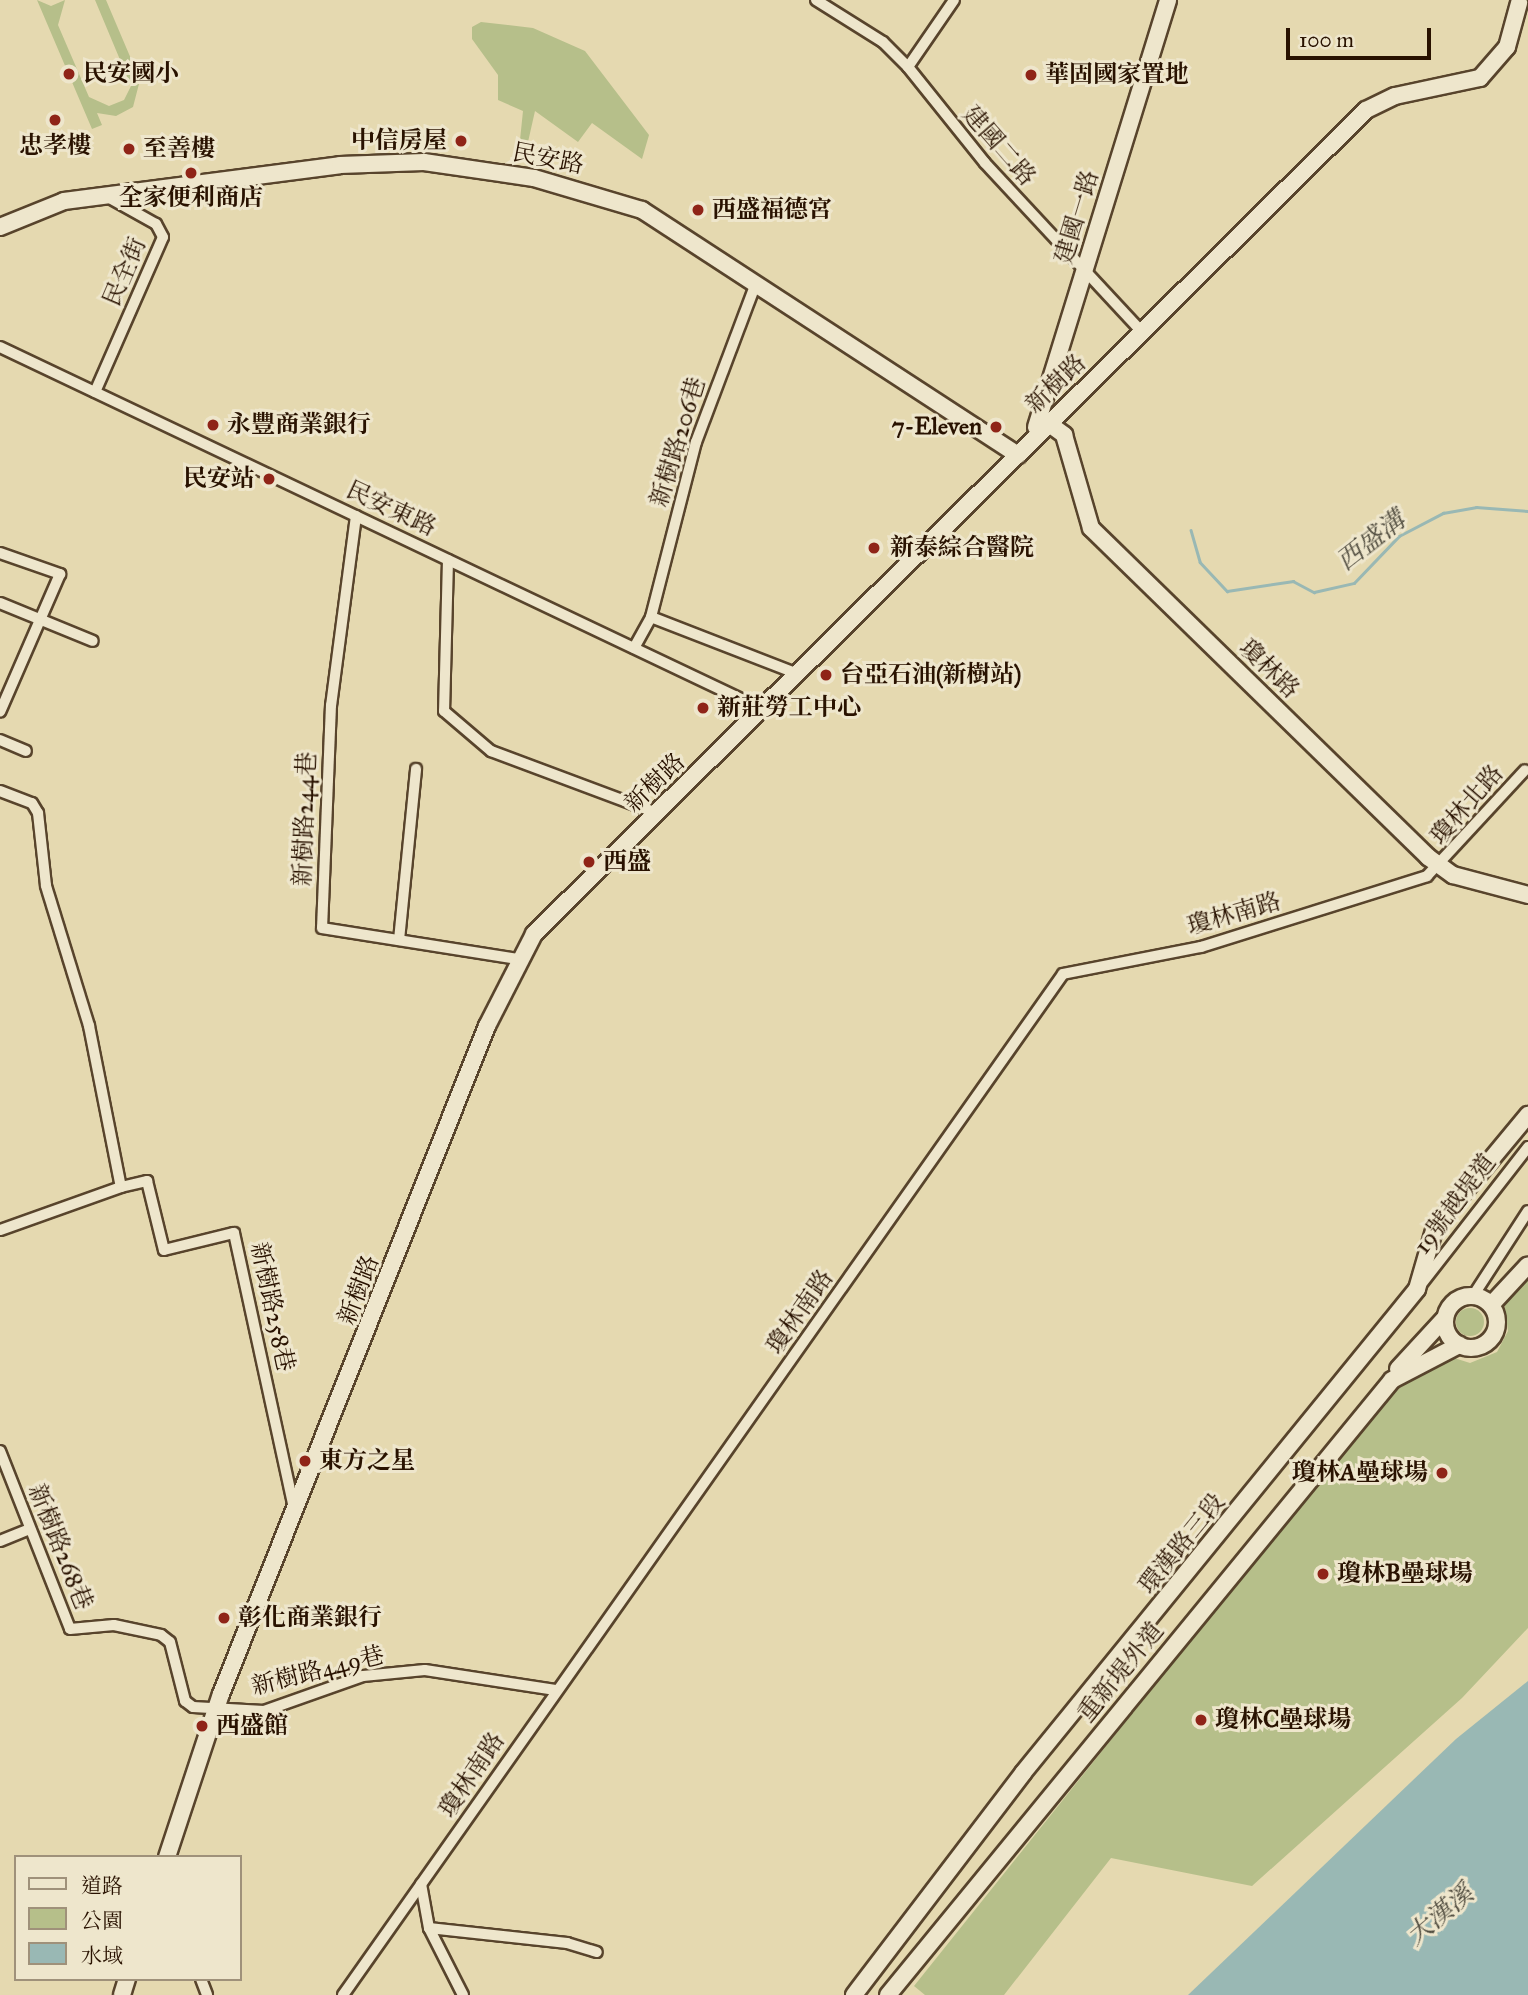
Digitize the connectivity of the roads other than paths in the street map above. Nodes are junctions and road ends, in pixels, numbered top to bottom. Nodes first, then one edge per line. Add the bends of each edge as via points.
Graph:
1 (816, 0) edge
2 (954, 0) edge
3 (1168, 0) edge
4 (1519, 3) edge
5 (908, 67) junction
6 (103, 195) junction
7 (0, 227) edge
8 (1084, 272) junction
9 (756, 282) junction
10 (1142, 332) junction
11 (0, 347) edge
12 (95, 392) junction
13 (1045, 420) junction
14 (1022, 450) junction
15 (356, 516) junction
16 (0, 553) edge
17 (448, 559) junction
18 (0, 603) edge
19 (41, 617) junction
20 (651, 617) junction
21 (93, 641) dead end
22 (634, 648) junction
23 (798, 674) junction
24 (764, 710) junction
25 (0, 712) edge
26 (0, 740) edge
27 (26, 751) dead end
28 (415, 769) dead end
29 (1525, 770) dead end
30 (0, 791) edge
31 (657, 813) junction
32 (1440, 867) junction
33 (1528, 895) edge
34 (399, 940) junction
35 (518, 959) junction
36 (1528, 1115) edge
37 (1528, 1147) edge
38 (121, 1187) junction
39 (1528, 1211) edge
40 (0, 1230) edge
41 (1528, 1265) edge
42 (1417, 1289) junction
43 (1473, 1296) junction
44 (1491, 1305) junction
45 (1443, 1320) junction
46 (1459, 1345) junction
47 (1392, 1380) junction
48 (0, 1451) edge
49 (296, 1516) junction
50 (29, 1529) junction
51 (0, 1541) edge
52 (555, 1690) junction
53 (216, 1709) junction
54 (168, 1855) edge
55 (421, 1884) junction
56 (429, 1928) junction
57 (597, 1952) dead end
58 (343, 1995) edge
59 (463, 1995) edge
60 (854, 1995) edge
61 (888, 1995) edge

1 - 5 street, 建國二路 via 883,42
2 - 5 street
3 - 8 street, 建國一路
4 - 10 street, 新樹路 via 1507,47 1480,78 1395,96 1366,110
5 - 8 street, 建國二路
6 - 7 street, 民安路 via 64,201
6 - 9 street, 民安路 via 340,165 436,163 534,178 625,202
6 - 12 street, 民全街 via 156,224 163,237
8 - 10 street, 建國二路
8 - 13 street, 建國一路
9 - 14 street, 民安路
9 - 20 street, 新樹路206巷 via 696,442
10 - 13 street, 新樹路
11 - 12 street, 民安東路
12 - 15 street, 民安東路
13 - 14 street, 建國一路
13 - 32 street, 瓊林路 via 1065,435 1091,528
14 - 23 street, 新樹路
15 - 17 street, 民安東路
15 - 34 street, 新樹路244巷 via 331,705 321,928
16 - 19 street via 60,574
17 - 22 street, 民安東路
17 - 31 street via 444,711 491,751
18 - 19 street
19 - 21 street
19 - 25 street
20 - 22 street, 新樹路206巷
20 - 23 street
22 - 24 street, 民安東路
23 - 24 street, 新樹路
24 - 31 street, 新樹路
26 - 27 street
28 - 34 street
29 - 32 street, 瓊林北路
30 - 38 street via 32,803 38,813 46,886 89,1026
31 - 35 street, 新樹路 via 534,934
32 - 33 street, 瓊林路
32 - 52 street, 瓊林南路 via 1201,947 1063,974
34 - 35 street, 新樹路244巷
35 - 49 street, 新樹路
36 - 42 street, 環漢路三段 via 1436,1227
37 - 42 street, 19號越堤道
38 - 40 street
38 - 49 street, 新樹路258巷 via 147,1181 164,1250 234,1233
39 - 43 street
41 - 44 street
42 - 60 street, 環漢路三段 via 1023,1773
43 - 44 street
43 - 45 street, 重新堤外道 via 1454,1302
44 - 46 street, 重新堤外道 via 1497,1324 1488,1342
45 - 46 street
45 - 47 street, 重新堤外道
46 - 47 street, 重新堤外道
47 - 61 street, 重新堤外道
48 - 50 street, 新樹路268巷
49 - 53 street, 新樹路
50 - 51 street
50 - 53 street, 新樹路268巷 via 71,1629 114,1625 161,1635 170,1642 185,1701
52 - 53 street, 新樹路449巷 via 425,1670 363,1676 264,1710
52 - 55 street, 瓊林南路
53 - 54 street, 新樹路
55 - 56 street
55 - 58 street, 瓊林南路
56 - 57 street via 567,1943
56 - 59 street

